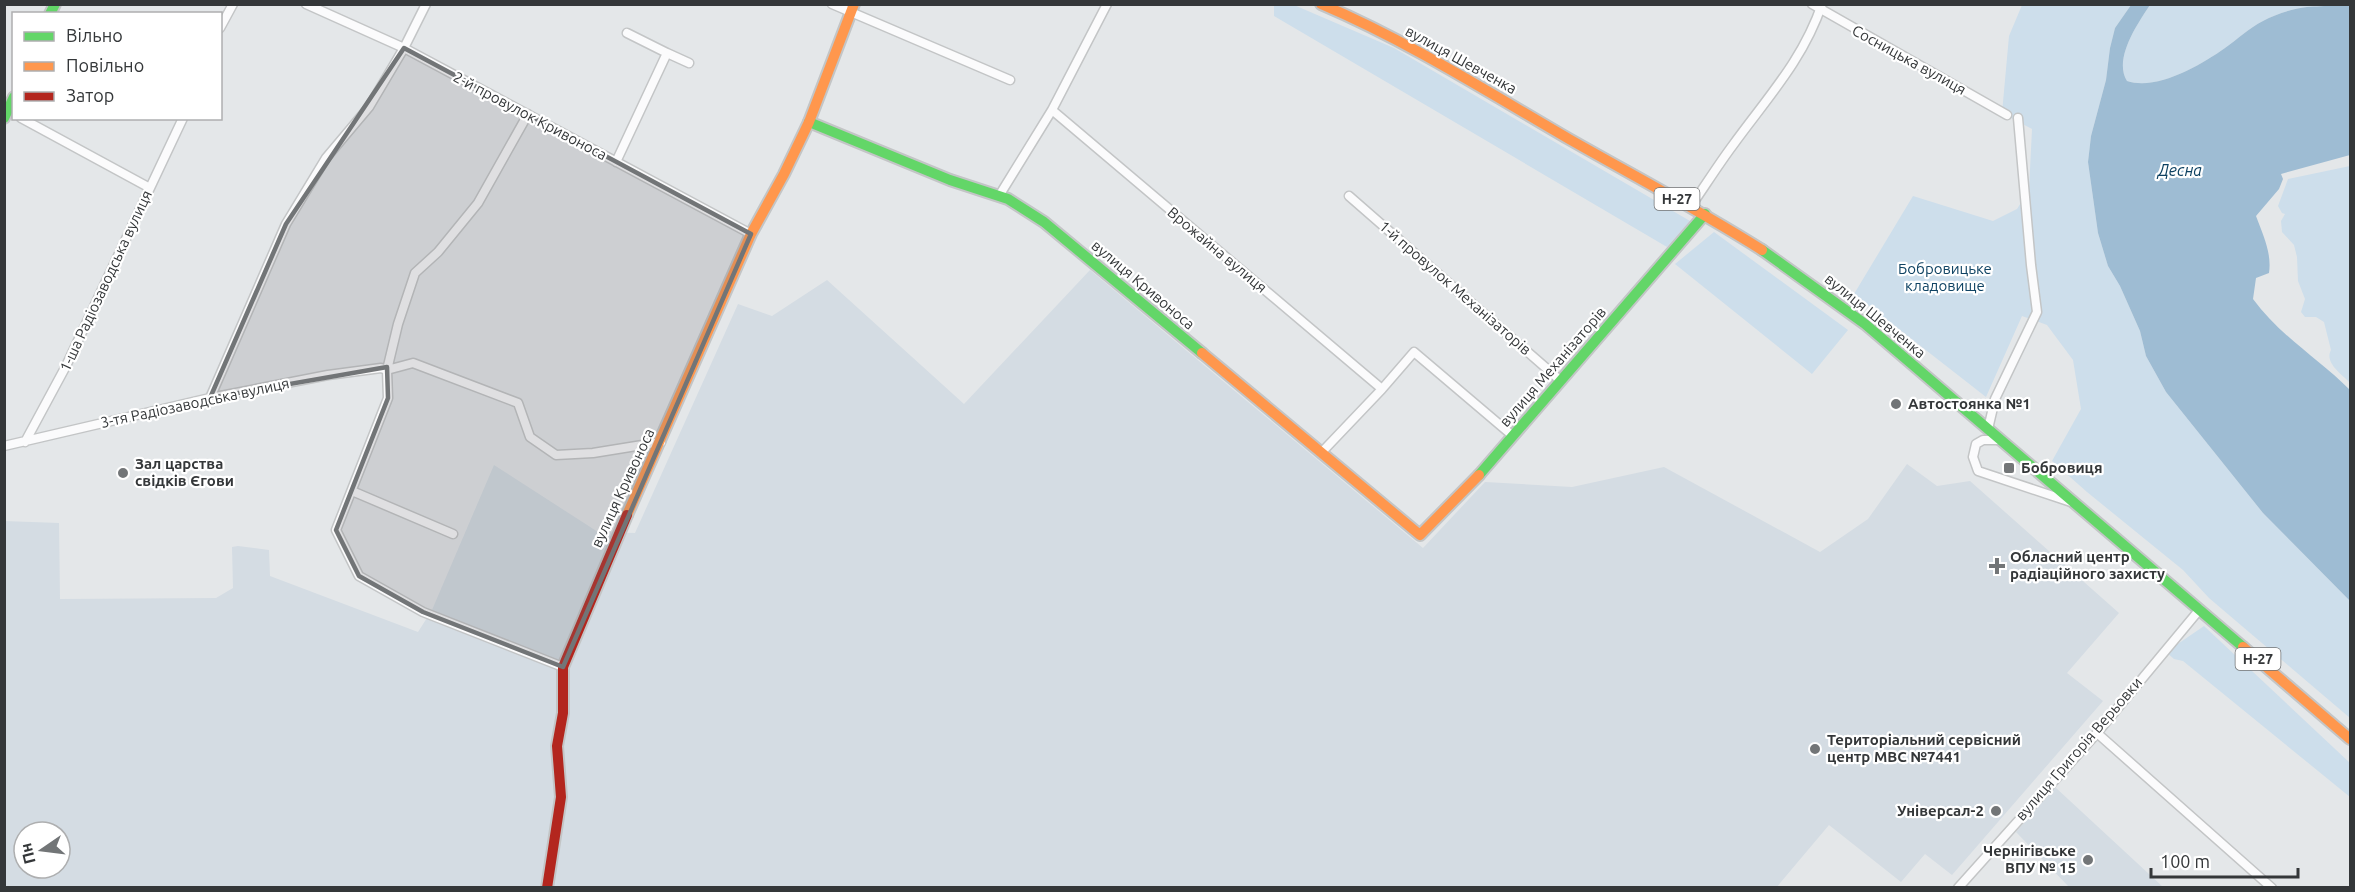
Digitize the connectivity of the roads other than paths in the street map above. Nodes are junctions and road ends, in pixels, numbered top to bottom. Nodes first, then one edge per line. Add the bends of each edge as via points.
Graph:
1 (233, 4) edge
2 (306, 4) edge
3 (426, 4) edge
4 (832, 4) edge
5 (1107, 4) edge
6 (1321, 4) edge
7 (1812, 4) edge
8 (1821, 7) edge
9 (853, 9) edge
10 (222, 24) edge
11 (627, 33) dead end
12 (404, 48) junction
13 (667, 53) junction
14 (689, 63) dead end
15 (1010, 80) dead end
16 (1052, 110) junction
17 (528, 114) junction
18 (2007, 115) dead end
19 (2018, 118) dead end
20 (25, 120) edge
21 (182, 120) edge
22 (809, 122) junction
23 (616, 162) junction
24 (150, 188) junction
25 (999, 196) junction
26 (1349, 196) dead end
27 (1690, 206) junction
28 (1705, 214) junction
29 (751, 234) junction
30 (387, 370) junction
31 (1561, 381) junction
32 (1383, 389) junction
33 (210, 398) junction
34 (1988, 429) junction
35 (1513, 436) junction
36 (2001, 440) junction
37 (24, 442) junction
38 (661, 442) junction
39 (4, 447) edge
40 (1321, 453) junction
41 (352, 491) junction
42 (2075, 503) junction
43 (453, 534) dead end
44 (1420, 535) joint
45 (2200, 609) junction
46 (563, 668) junction
47 (2097, 733) junction
48 (2350, 738) edge
49 (547, 888) edge
50 (1958, 888) edge
51 (2272, 888) edge

1 - 10 street
2 - 12 street, 2-й провулок Кривоноса
3 - 12 street
4 - 9 street
5 - 16 street
6 - 27 street, вулиця Шевченка / Н-27 via 1455,72
7 - 8 street, Сосницька вулиця
8 - 18 street, Сосницька вулиця
8 - 27 street via 1813,31 1790,71
9 - 15 street
9 - 22 street, вулиця Кривоноса
11 - 13 street
12 - 17 street, 2-й провулок Кривоноса
12 - 33 street via 369,107 326,158 286,224
13 - 14 street
13 - 23 street
16 - 25 street
16 - 32 street, Врожайна вулиця
17 - 23 street, 2-й провулок Кривоноса
17 - 30 street via 478,203 438,252 415,273
19 - 34 street via 2037,312 1995,399
20 - 24 street
21 - 24 street, 1-ша Радіозаводська вулиця
22 - 25 street, вулиця Кривоноса
22 - 29 street, вулиця Кривоноса
23 - 29 street, 2-й провулок Кривоноса
24 - 37 street, 1-ша Радіозаводська вулиця via 66,366
25 - 40 street, вулиця Кривоноса via 1044,222
26 - 31 street, 1-й провулок Механізаторів
27 - 28 street, вулиця Шевченка / Н-27
28 - 31 street, вулиця Механізаторів
28 - 34 street, вулиця Шевченка / Н-27 via 1775,258 1865,324
29 - 38 street, вулиця Кривоноса
30 - 33 street, 3-тя Радіозаводська вулиця via 328,375
30 - 38 street, 3-тя Радіозаводська вулиця via 413,363 518,403 530,436 556,455
30 - 41 street via 388,398
31 - 35 street, вулиця Механізаторів
32 - 35 street via 1414,352
32 - 40 street
33 - 37 street, 3-тя Радіозаводська вулиця
34 - 36 street, вулиця Шевченка / Н-27
35 - 44 street, вулиця Механізаторів
36 - 42 street, вулиця Шевченка / Н-27
36 - 42 street via 1976,444 1973,457 1978,471
37 - 39 street, 3-тя Радіозаводська вулиця
38 - 46 street, вулиця Кривоноса via 612,547
40 - 44 street, вулиця Кривоноса
41 - 43 street
41 - 46 street via 336,530 359,576 423,612
42 - 45 street, вулиця Шевченка / Н-27
45 - 47 street, вулиця Григорія Верьовки
45 - 48 street, вулиця Шевченка / Н-27
46 - 49 street, вулиця Кривоноса via 563,713 557,746 561,797
47 - 50 street, вулиця Григорія Верьовки
47 - 51 street

